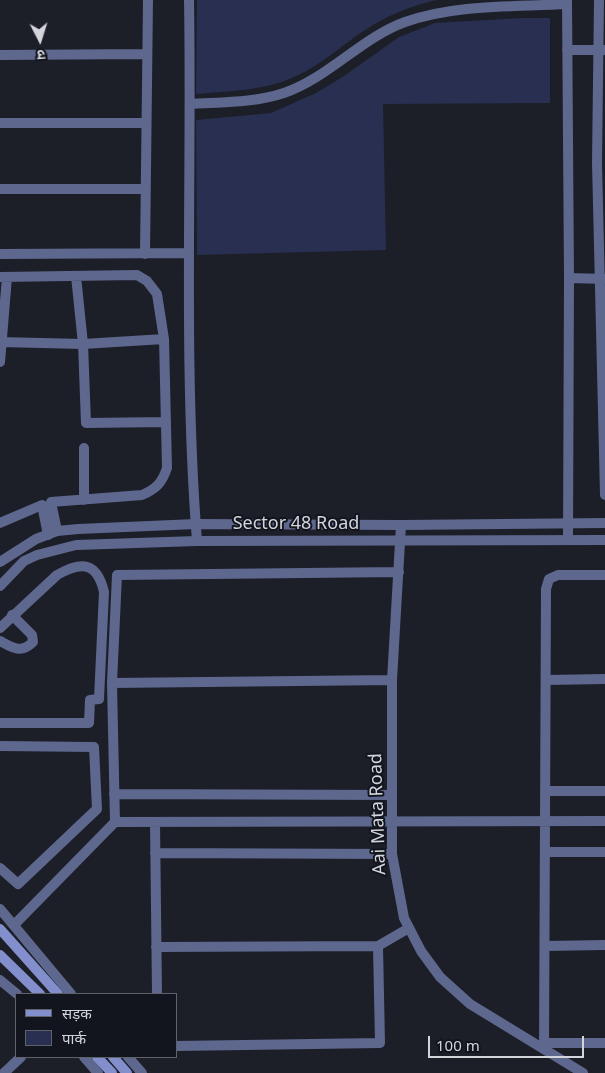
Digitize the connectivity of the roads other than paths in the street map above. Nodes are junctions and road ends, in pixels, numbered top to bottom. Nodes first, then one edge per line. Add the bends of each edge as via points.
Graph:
1 (148, 0) edge
2 (189, 0) edge
3 (599, 0) edge
4 (567, 2) edge
5 (567, 50) junction
6 (602, 50) edge
7 (146, 54) junction
8 (0, 55) edge
9 (190, 104) junction
10 (0, 123) edge
11 (146, 123) junction
12 (601, 163) edge
13 (0, 189) edge
14 (145, 189) junction
15 (188, 253) junction
16 (0, 254) edge
17 (145, 254) junction
18 (76, 276) junction
19 (4, 277) edge
20 (570, 278) junction
21 (602, 278) edge
22 (164, 339) junction
23 (1, 342) edge
24 (84, 344) junction
25 (0, 362) edge
26 (603, 390) edge
27 (166, 422) junction
28 (84, 448) dead end
29 (605, 495) edge
30 (84, 500) junction
31 (0, 523) edge
32 (568, 523) junction
33 (605, 523) edge
34 (196, 524) junction
35 (401, 525) junction
36 (52, 533) junction
37 (400, 540) junction
38 (568, 540) junction
39 (605, 540) edge
40 (197, 541) junction
41 (0, 562) edge
42 (399, 572) junction
43 (605, 575) edge
44 (0, 586) edge
45 (12, 615) junction
46 (1, 624) edge
47 (0, 641) edge
48 (605, 679) edge
49 (392, 680) junction
50 (546, 680) junction
51 (112, 683) junction
52 (0, 723) edge
53 (0, 746) edge
54 (605, 791) edge
55 (546, 792) junction
56 (114, 794) junction
57 (392, 794) junction
58 (546, 821) junction
59 (605, 821) edge
60 (115, 822) junction
61 (155, 822) junction
62 (392, 822) junction
63 (545, 852) junction
64 (605, 852) edge
65 (155, 853) junction
66 (392, 854) junction
67 (0, 868) edge
68 (0, 909) edge
69 (15, 924) junction
70 (409, 928) junction
71 (0, 929) edge
72 (605, 945) edge
73 (378, 946) junction
74 (545, 946) junction
75 (156, 947) junction
76 (0, 955) edge
77 (0, 980) edge
78 (16, 993) edge
79 (39, 993) edge
80 (57, 993) edge
81 (71, 993) edge
82 (157, 993) edge
83 (605, 1043) edge
84 (178, 1046) edge
85 (544, 1046) junction
86 (20, 1058) edge
87 (85, 1058) edge
88 (98, 1058) edge
89 (114, 1058) edge
90 (129, 1058) edge
91 (4, 1073) edge
92 (98, 1073) edge
93 (112, 1073) edge
94 (127, 1073) edge
95 (142, 1073) edge
96 (584, 1073) edge

1 - 7 street
2 - 9 street
3 - 6 street
4 - 5 street
4 - 9 street via 442,12 405,22 285,92 258,99
5 - 6 street
5 - 20 street
6 - 12 street
7 - 8 street
7 - 11 street
9 - 15 street
10 - 11 street
11 - 14 street
12 - 21 street
13 - 14 street
14 - 17 street
15 - 17 street
15 - 34 street
16 - 17 street
18 - 19 street
18 - 22 street via 137,275 148,281 157,294
18 - 24 street
19 - 23 street
20 - 21 street
20 - 32 street
21 - 26 street
22 - 24 street
22 - 27 street
23 - 24 street
23 - 25 street
24 - 27 street via 86,423
26 - 29 street
27 - 30 street via 167,468 155,489 142,495
28 - 30 street
30 - 36 street via 51,502
31 - 36 street via 42,505
32 - 33 street, Sector 48 Road
32 - 35 street, Sector 48 Road
32 - 38 street
34 - 35 street, Sector 48 Road
34 - 36 street, Sector 48 Road
34 - 40 street
35 - 37 street, Aai Mata Road
36 - 41 street, Sector 48 Road
37 - 38 street, Sector 48 Road
37 - 40 street, Sector 48 Road
37 - 42 street, Aai Mata Road
38 - 39 street, Sector 48 Road
40 - 44 street, Sector 48 Road via 117,543 56,549 24,562
42 - 49 street, Aai Mata Road
42 - 51 street via 117,575
43 - 50 street via 558,575 549,579 546,589
45 - 46 street
45 - 47 street via 32,635 33,642 18,650
45 - 52 street via 68,569 86,566 101,578 104,592 99,699 90,700 89,723
48 - 50 street
49 - 51 street
49 - 57 street, Aai Mata Road
50 - 55 street
51 - 56 street
53 - 67 street via 94,746 97,809 18,884
54 - 55 street
55 - 58 street
56 - 57 street
56 - 60 street
57 - 62 street, Aai Mata Road
58 - 59 street
58 - 62 street
58 - 63 street
60 - 61 street
60 - 69 street
61 - 62 street
61 - 65 street
62 - 66 street, Aai Mata Road
63 - 64 street
63 - 74 street
65 - 66 street
65 - 75 street
66 - 70 street, Aai Mata Road via 404,918
68 - 69 street
69 - 81 street
70 - 73 street
70 - 85 street, Aai Mata Road via 420,951 440,977 470,1004
71 - 80 main road
72 - 74 street
73 - 75 street
73 - 84 street via 380,1044
74 - 85 street
75 - 82 street
76 - 79 main road
77 - 78 street
83 - 85 street
85 - 96 street, Aai Mata Road
86 - 91 street
87 - 92 street
88 - 93 main road
89 - 94 main road
90 - 95 street

